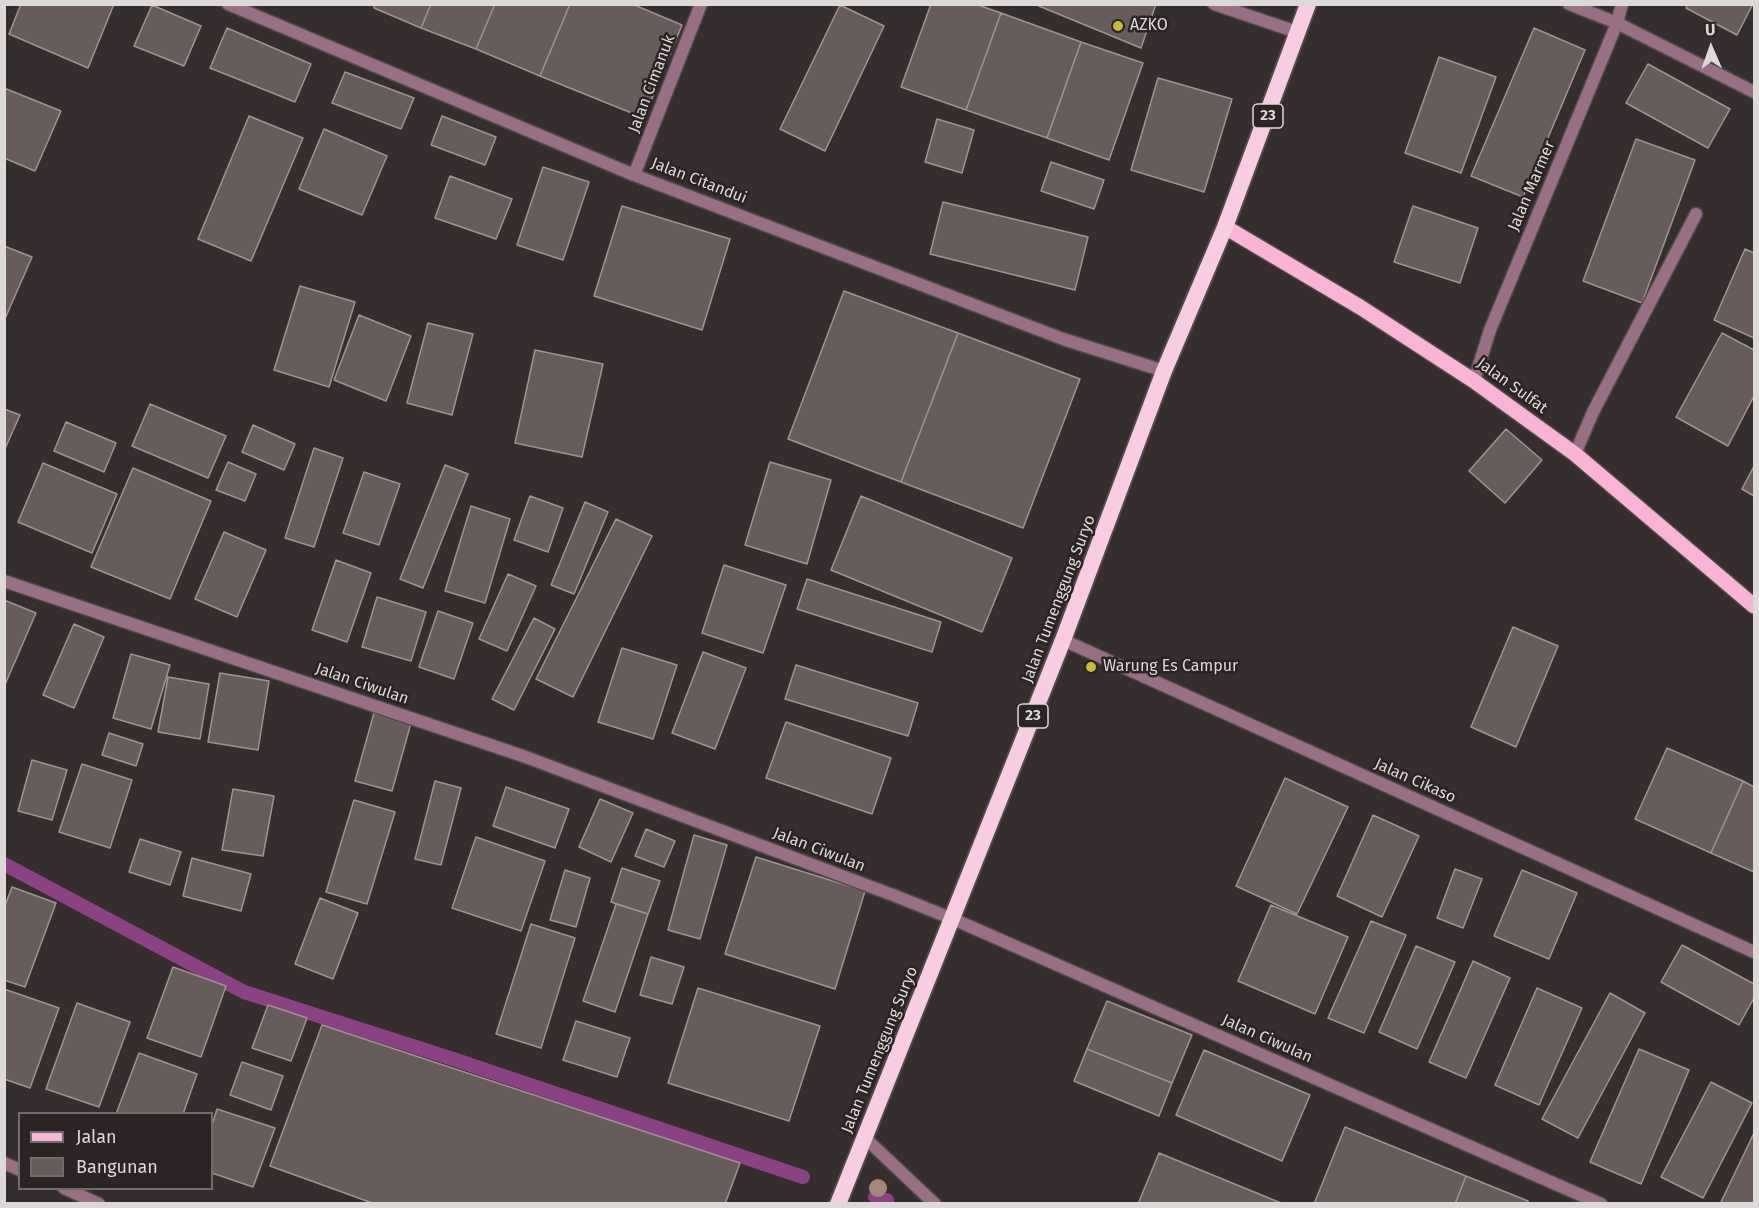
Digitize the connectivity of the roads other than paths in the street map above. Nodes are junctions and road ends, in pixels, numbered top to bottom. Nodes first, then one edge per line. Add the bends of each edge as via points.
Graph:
1 (228, 4) edge
2 (701, 4) edge
3 (1214, 4) edge
4 (1308, 4) edge
5 (1569, 4) edge
6 (1622, 4) edge
7 (1617, 23) junction
8 (1297, 32) junction
9 (1755, 92) edge
10 (634, 175) junction
11 (1696, 214) dead end
12 (1225, 227) junction
13 (1164, 371) junction
14 (1474, 381) junction
15 (1575, 454) junction
16 (4, 581) edge
17 (1755, 606) edge
18 (1063, 640) junction
19 (953, 919) junction
20 (1755, 952) edge
21 (864, 1137) junction
22 (4, 1163) edge
23 (18, 1169) edge
24 (69, 1190) edge
25 (99, 1203) edge
26 (838, 1203) edge
27 (935, 1203) edge
28 (1601, 1203) edge

1 - 10 street, Jalan Citandui
2 - 10 street, Jalan Cimanuk
3 - 8 street
4 - 8 highway, Jalan Tumenggung Suryo / 23
5 - 7 street
6 - 7 street, Jalan Marmer
7 - 9 street
7 - 14 street, Jalan Marmer via 1490,330
8 - 12 highway, Jalan Tumenggung Suryo / 23
10 - 13 street, Jalan Citandui via 1063,339
11 - 15 street
12 - 13 highway, Jalan Tumenggung Suryo / 23
12 - 14 main road, Jalan Sulfat
13 - 18 highway, Jalan Tumenggung Suryo / 23
14 - 15 main road, Jalan Sulfat
15 - 17 main road, Jalan Sulfat
16 - 19 street, Jalan Ciwulan via 524,756
18 - 19 highway, Jalan Tumenggung Suryo / 23
18 - 20 street, Jalan Cikaso
19 - 21 highway, Jalan Tumenggung Suryo / 23
19 - 28 street, Jalan Ciwulan
21 - 26 highway, Jalan Tumenggung Suryo / 23
21 - 27 street
22 - 23 street
24 - 25 street

